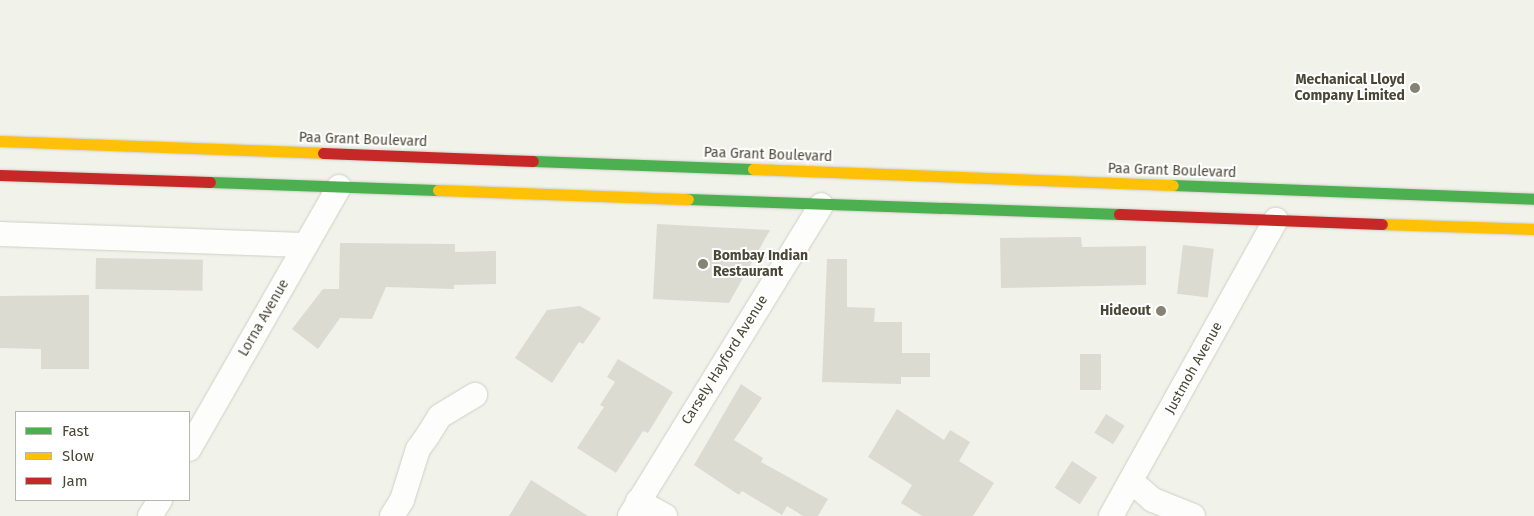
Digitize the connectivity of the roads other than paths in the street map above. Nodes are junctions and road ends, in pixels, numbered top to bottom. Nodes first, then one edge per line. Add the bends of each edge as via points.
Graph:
1 (0, 141) edge
2 (560, 162) junction
3 (0, 175) edge
4 (339, 187) junction
5 (560, 195) junction
6 (1534, 199) edge
7 (820, 205) junction
8 (1276, 220) junction
9 (1534, 230) edge
10 (0, 234) edge
11 (305, 245) junction
12 (475, 394) dead end
13 (190, 447) edge
14 (1131, 481) junction
15 (159, 501) edge
16 (634, 508) edge
17 (150, 516) edge
18 (392, 516) edge
19 (665, 516) edge
20 (1111, 516) edge
21 (1194, 516) edge

1 - 2 main road, Paa Grant Boulevard
2 - 5 main road
2 - 6 main road, Paa Grant Boulevard
3 - 4 main road
4 - 5 main road
4 - 11 street, Lorna Avenue
5 - 7 main road
7 - 8 main road
7 - 16 street, Carsely Hayford Avenue
8 - 9 main road
8 - 14 street, Justmoh Avenue
10 - 11 street
11 - 13 street, Lorna Avenue
12 - 18 street via 440,416 418,449 402,500
14 - 20 street, Justmoh Avenue
14 - 21 street via 1153,500
15 - 17 street
16 - 19 street

